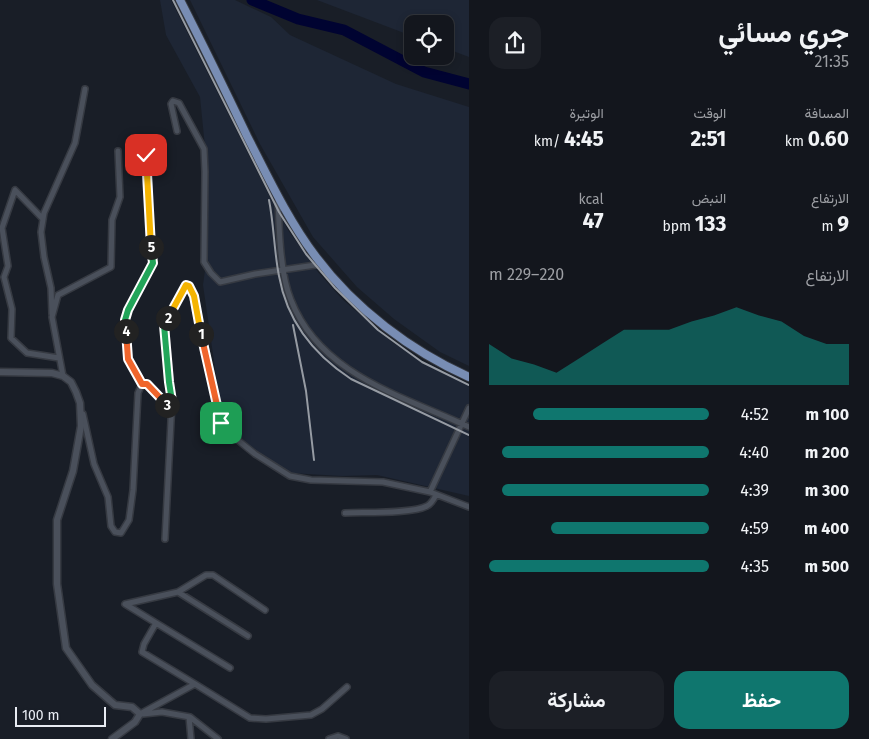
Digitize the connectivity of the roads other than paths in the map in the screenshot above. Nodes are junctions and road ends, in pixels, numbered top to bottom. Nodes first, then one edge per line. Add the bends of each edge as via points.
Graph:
1 (180, 0) edge
2 (85, 89) dead end
3 (177, 131) dead end
4 (118, 150) dead end
5 (146, 155) dead end
6 (278, 198) junction
7 (43, 219) junction
8 (322, 264) junction
9 (284, 270) junction
10 (2, 276) edge
11 (52, 317) junction
12 (60, 358) junction
13 (0, 372) edge
14 (63, 376) junction
15 (469, 377) edge
16 (142, 384) junction
17 (172, 401) junction
18 (80, 403) junction
19 (469, 408) edge
20 (462, 424) junction
21 (469, 427) edge
22 (433, 493) junction
23 (469, 507) edge
24 (345, 513) dead end
25 (165, 539) dead end
26 (178, 592) junction
27 (265, 610) dead end
28 (156, 623) junction
29 (248, 636) dead end
30 (230, 668) dead end
31 (195, 684) junction
32 (347, 686) dead end
33 (140, 714) junction
34 (189, 717) junction
35 (112, 739) edge
36 (191, 739) edge
37 (218, 739) edge
38 (329, 739) edge
39 (346, 739) edge

1 - 6 main road
2 - 7 street via 75,143
3 - 9 street via 173,101 179,103 204,149 204,262 211,273 220,282
4 - 11 street via 120,197 112,220 111,267 58,295
5 - 16 street via 153,263 125,320 128,359
6 - 8 main road
6 - 9 street
7 - 10 street via 15,190 2,223 8,266
7 - 11 street via 41,232 51,288
8 - 9 street
8 - 15 main road via 348,293 394,333 434,360
9 - 20 street via 290,300 299,317 311,336 337,362 356,375
10 - 12 street via 12,309 12,338 27,353
11 - 12 street
12 - 14 street
13 - 14 street
14 - 18 street via 71,382
16 - 17 street via 147,384 167,405
16 - 18 street via 138,393 130,520 121,533 115,532 111,526 108,496 94,464
17 - 22 street via 164,325 186,285 194,296 221,423 229,433 290,476 311,480 383,482
17 - 25 street
18 - 33 street via 81,426 73,471 57,520 57,584 66,648 92,685 115,705 132,708
19 - 20 street
20 - 21 street
20 - 22 street
22 - 23 street
22 - 24 street via 431,503 425,507
26 - 27 street via 206,575 213,575
26 - 28 street via 125,604
26 - 29 street
28 - 30 street
28 - 31 street via 142,652
31 - 32 street via 250,718 266,719 311,715
31 - 33 street
33 - 34 street via 162,712
33 - 35 street via 135,722
34 - 36 street
34 - 37 street
38 - 39 street via 338,736

